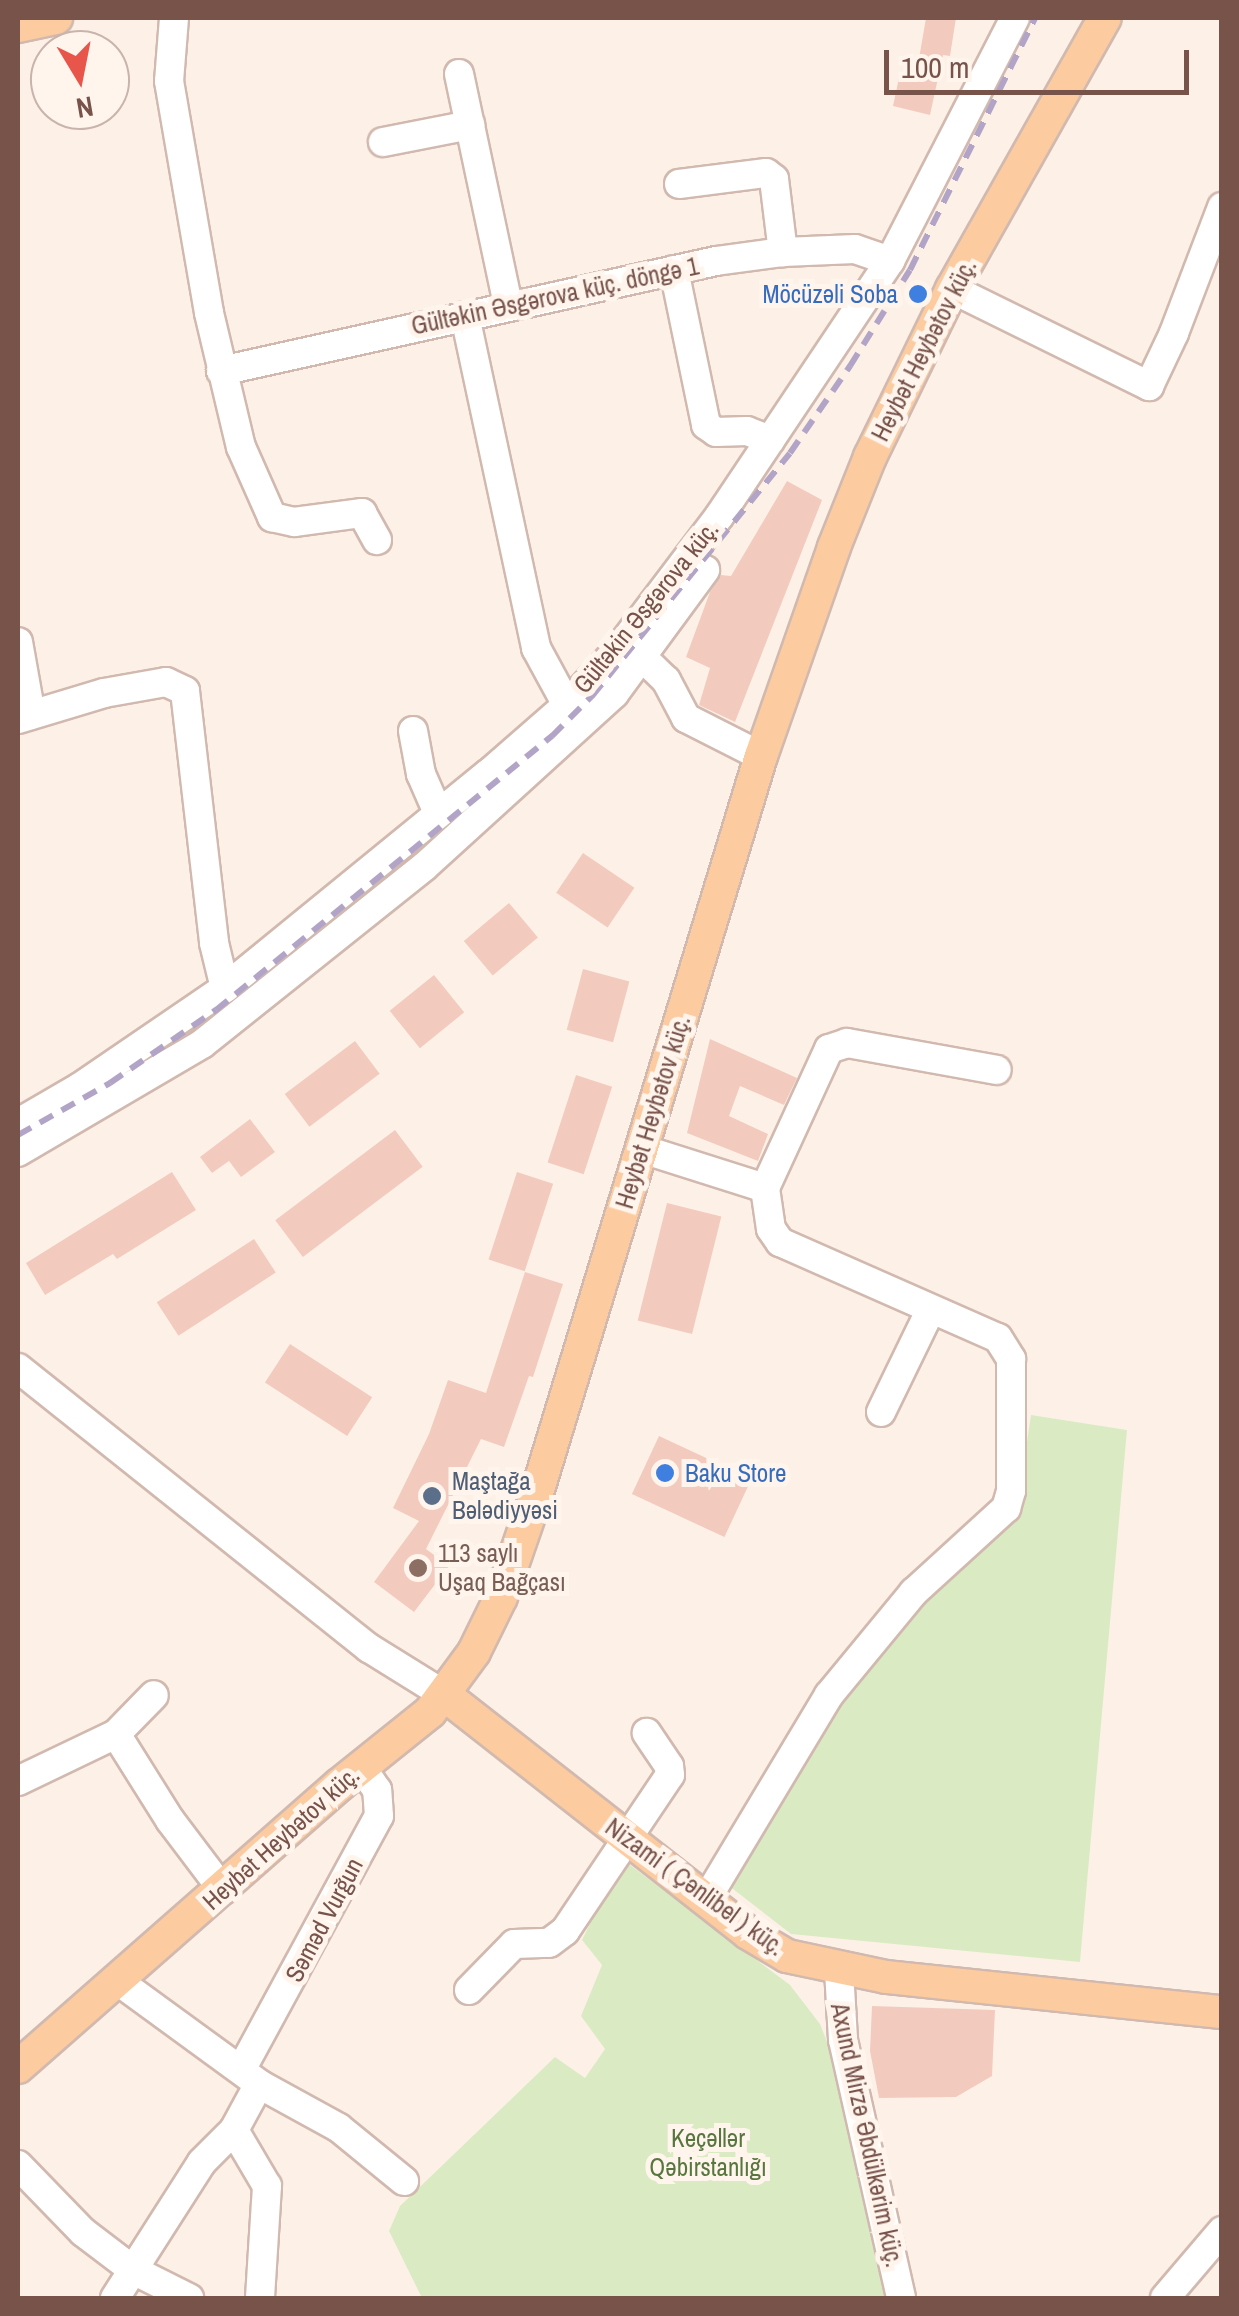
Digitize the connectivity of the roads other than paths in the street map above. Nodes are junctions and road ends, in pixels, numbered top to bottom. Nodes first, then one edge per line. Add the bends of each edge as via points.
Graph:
1 (56, 18) edge
2 (174, 18) edge
3 (1015, 18) edge
4 (1105, 18) edge
5 (18, 26) edge
6 (459, 74) dead end
7 (470, 125) junction
8 (383, 142) dead end
9 (679, 184) dead end
10 (1222, 207) edge
11 (783, 252) junction
12 (890, 261) junction
13 (674, 270) junction
14 (952, 289) junction
15 (508, 305) junction
16 (465, 316) junction
17 (221, 370) junction
18 (770, 440) junction
19 (377, 540) dead end
20 (705, 570) dead end
21 (18, 642) edge
22 (643, 658) junction
23 (567, 705) junction
24 (24, 717) edge
25 (412, 731) dead end
26 (761, 756) junction
27 (438, 812) junction
28 (225, 988) junction
29 (998, 1070) dead end
30 (18, 1122) edge
31 (642, 1148) junction
32 (18, 1152) edge
33 (764, 1188) junction
34 (931, 1309) junction
35 (18, 1368) edge
36 (881, 1412) dead end
37 (154, 1695) dead end
38 (446, 1696) junction
39 (647, 1732) dead end
40 (116, 1734) junction
41 (361, 1766) junction
42 (18, 1781) edge
43 (627, 1839) junction
44 (223, 1890) junction
45 (706, 1900) junction
46 (839, 1970) junction
47 (118, 1980) junction
48 (469, 1990) dead end
49 (1222, 2012) edge
50 (18, 2067) edge
51 (250, 2077) junction
52 (234, 2130) junction
53 (18, 2166) edge
54 (404, 2181) dead end
55 (1222, 2212) edge
56 (1218, 2247) edge
57 (133, 2270) junction
58 (115, 2298) edge
59 (189, 2298) edge
60 (260, 2298) edge
61 (901, 2298) edge
62 (1166, 2298) edge

1 - 5 main road
2 - 17 street via 169,81
3 - 12 street, Gültəkin Əsgərova küç.
4 - 14 main road, Heybət Heybətov küç.
6 - 7 street
7 - 8 street
7 - 15 street
9 - 11 street via 766,173 774,179
10 - 14 street via 1149,386
11 - 12 street, Gültəkin Əsgərova küç. döngə 1 via 855,249
11 - 13 street, Gültəkin Əsgərova küç. döngə 1
12 - 18 street, Gültəkin Əsgərova küç.
13 - 15 street, Gültəkin Əsgərova küç. döngə 1
13 - 18 street via 706,425
14 - 26 main road, Heybət Heybətov küç. via 870,457
15 - 16 street, Gültəkin Əsgərova küç. döngə 1
16 - 17 street, Gültəkin Əsgərova küç. döngə 1
16 - 23 street via 536,648
17 - 19 street via 241,447 272,517 294,522 362,513
18 - 23 street, Gültəkin Əsgərova küç. via 621,646
20 - 22 street
21 - 24 street
22 - 26 street via 666,680 686,718
22 - 32 street via 614,694 425,866 268,995 202,1044
23 - 27 street, Gültəkin Əsgərova küç.
24 - 28 street via 166,682 185,691 214,944
25 - 27 street
26 - 31 main road, Heybət Heybətov küç.
27 - 28 street, Gültəkin Əsgərova küç.
28 - 30 street, Gültəkin Əsgərova küç.
29 - 33 street via 847,1043 830,1049
31 - 33 street
31 - 38 main road, Heybət Heybətov küç. via 502,1597
33 - 34 street via 780,1242
34 - 36 street
34 - 45 street via 998,1338 1011,1359 1006,1508 914,1592 829,1696
35 - 38 street via 357,1638
37 - 40 street
38 - 41 main road, Heybət Heybətov küç.
38 - 43 main road, Nizami ( Çənlibel ) küç.
39 - 43 street via 670,1775
40 - 42 street
40 - 44 street
41 - 44 main road, Heybət Heybətov küç.
41 - 51 street, Səməd Vurğun via 377,1790 379,1816
43 - 45 main road, Nizami ( Çənlibel ) küç.
43 - 48 street via 559,1939 514,1944
44 - 47 main road, Heybət Heybətov küç.
45 - 46 main road, Nizami ( Çənlibel ) küç. via 770,1948
46 - 49 main road, Nizami ( Çənlibel ) küç.
46 - 61 street, Axund Mirzə Əbdülkərim küç. via 843,2040
47 - 50 main road, Heybət Heybətov küç.
47 - 51 street
51 - 52 street, Səməd Vurğun
51 - 54 street via 339,2128
52 - 57 street, Səməd Vurğun via 202,2162
52 - 60 street via 267,2186
53 - 57 street via 83,2232
55 - 56 street
56 - 62 street
57 - 58 street, Səməd Vurğun
57 - 59 street

